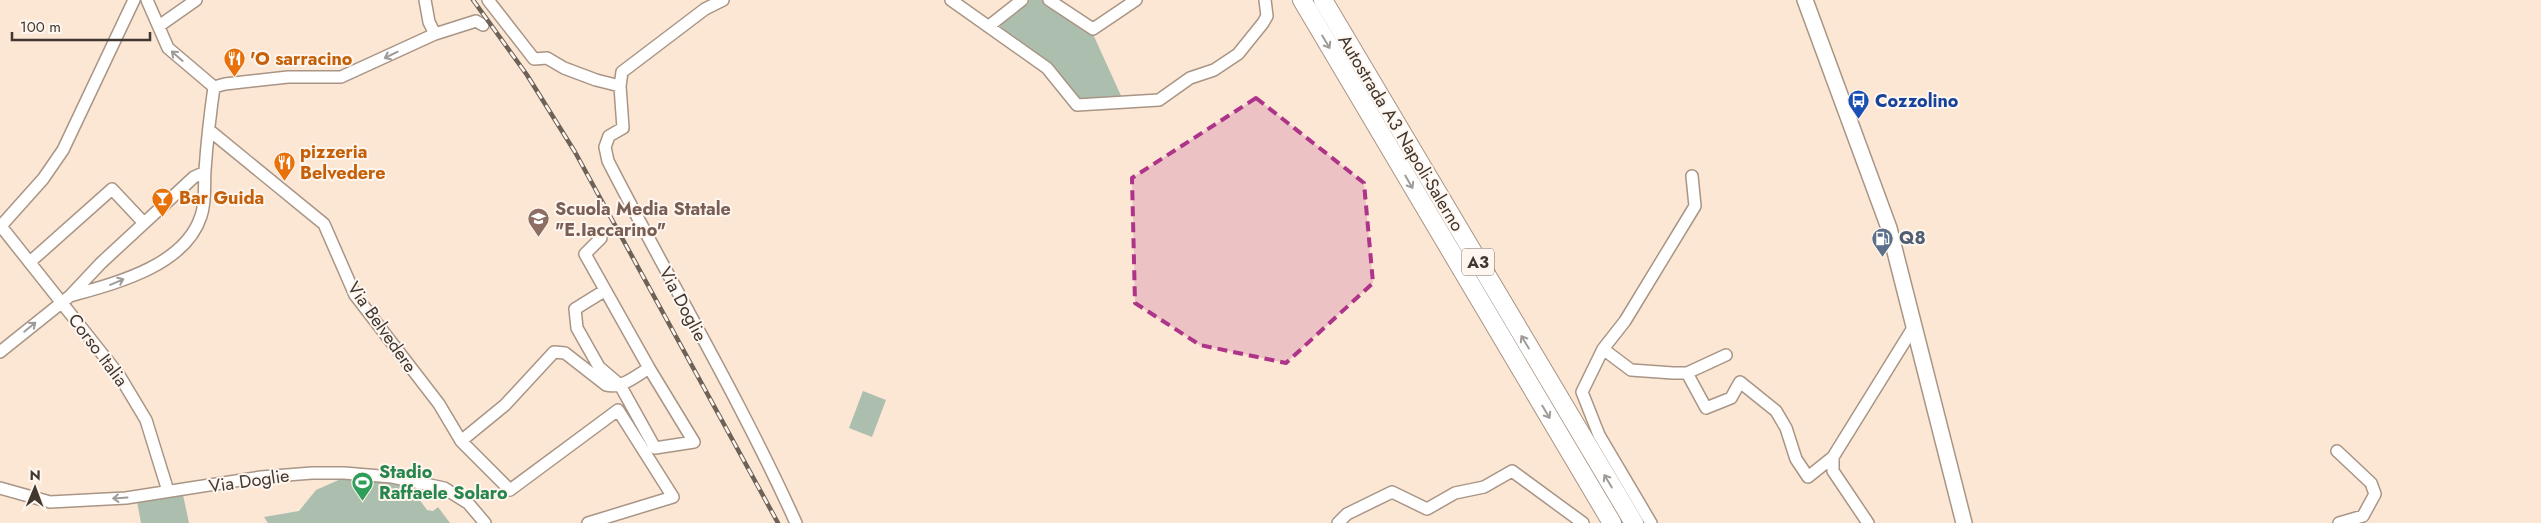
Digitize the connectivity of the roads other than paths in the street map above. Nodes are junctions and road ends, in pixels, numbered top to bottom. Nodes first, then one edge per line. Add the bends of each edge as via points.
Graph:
1 (134, 0) edge
2 (147, 0) edge
3 (196, 0) edge
4 (425, 0) edge
5 (488, 0) edge
6 (723, 0) edge
7 (951, 0) edge
8 (1022, 0) edge
9 (1049, 0) edge
10 (1136, 0) edge
11 (1265, 0) edge
12 (1302, 0) edge
13 (1323, 0) edge
14 (1333, 0) edge
15 (1805, 0) edge
16 (483, 25) dead end
17 (159, 26) junction
18 (988, 26) junction
19 (435, 34) junction
20 (1370, 80) junction
21 (620, 86) junction
22 (214, 87) junction
23 (208, 130) junction
24 (205, 172) junction
25 (1692, 176) dead end
26 (144, 223) junction
27 (0, 226) edge
28 (601, 238) dead end
29 (30, 262) junction
30 (604, 291) junction
31 (66, 299) junction
32 (1913, 328) junction
33 (1603, 349) junction
34 (0, 352) edge
35 (1726, 355) dead end
36 (649, 368) junction
37 (1687, 373) junction
38 (620, 385) junction
39 (461, 441) junction
40 (2337, 451) dead end
41 (1833, 457) junction
42 (0, 488) edge
43 (168, 491) junction
44 (485, 523) edge
45 (588, 523) edge
46 (796, 523) edge
47 (1338, 523) edge
48 (1583, 523) edge
49 (1612, 523) edge
50 (1634, 523) edge
51 (1651, 523) edge
52 (1868, 523) edge
53 (1964, 523) edge
54 (2339, 523) edge

1 - 27 street via 63,150 43,179
2 - 17 street
3 - 17 street
4 - 19 street
5 - 21 street via 534,60 547,58 564,68
6 - 21 street via 705,9 622,72
7 - 18 street
8 - 18 street
9 - 10 street via 1092,29
11 - 18 street via 1267,16 1238,54 1214,70 1190,78 1160,100 1077,106 1047,68
12 -> 49 highway, Autostrada A3 Napoli-Salerno / A3
13 - 20 highway, Autostrada A3 Napoli-Salerno / A3
14 - 20 highway via 1353,36
15 - 32 main road via 1889,228
16 - 19 street via 476,21
22 -> 17 street via 168,48
19 -> 22 street via 341,77 288,77
50 -> 20 highway, Autostrada A3 Napoli-Salerno / A3
21 - 46 street, Via Doglie via 623,128 609,136 606,147 608,161 682,304 758,440
22 - 23 street
23 - 24 street
23 - 39 street, Via Belvedere via 324,224 355,295 439,404
24 - 26 street via 194,177
31 -> 24 street via 109,285 166,260 186,243 202,214
25 - 33 street via 1695,206 1625,321
26 - 29 street via 112,189
26 - 31 street
27 - 29 street, Corso Italia
28 - 30 street via 586,254
29 - 31 street, Corso Italia
30 - 36 street
30 - 38 street via 575,309 577,328 599,367
34 -> 31 street
31 - 43 street, Corso Italia via 146,420
32 - 41 street
32 - 53 main road
33 - 37 street via 1631,370
33 - 51 street via 1582,392 1598,435
35 - 37 street
36 - 38 street
36 - 38 street via 694,442 654,448
37 - 41 street via 1706,408 1731,398 1740,382 1776,411 1786,428 1796,459 1808,477
38 - 39 street via 606,385 565,353 554,352 504,405
39 - 45 street, Via Belvedere via 510,490 618,410 674,497
40 - 54 street via 2371,483 2375,494 2363,516
41 - 52 street via 1833,471
43 -> 42 street, Via Doglie via 126,498 50,502
43 - 44 street, Via Doglie via 344,469 444,488 468,503
47 - 48 street via 1347,514 1392,492 1427,509 1455,493 1484,487 1512,471

